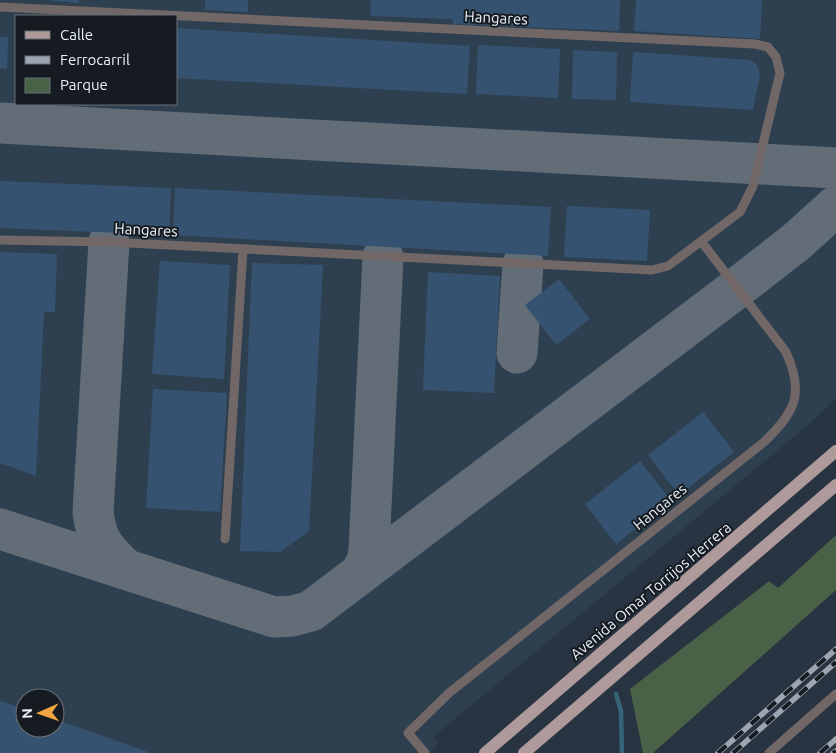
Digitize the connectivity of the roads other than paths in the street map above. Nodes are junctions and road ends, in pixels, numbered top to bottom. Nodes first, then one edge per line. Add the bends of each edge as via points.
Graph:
1 (0, 7) edge
2 (154, 15) edge
3 (178, 16) edge
4 (0, 240) edge
5 (701, 241) junction
6 (243, 249) junction
7 (836, 451) edge
8 (836, 486) edge
9 (225, 539) dead end
10 (836, 694) edge
11 (425, 753) edge
12 (485, 753) edge
13 (524, 753) edge
14 (769, 753) edge

1 - 2 lane, Hangares
3 - 5 lane, Hangares via 768,47 776,57 780,73 753,186 740,212
4 - 6 lane, Hangares
5 - 6 lane, Hangares via 668,266 652,270
5 - 11 lane, Hangares via 786,352 794,371 796,397 785,422 449,693 408,734
6 - 9 lane
7 - 12 main road, Avenida Omar Torrijos Herrera
8 - 13 main road
10 - 14 lane

